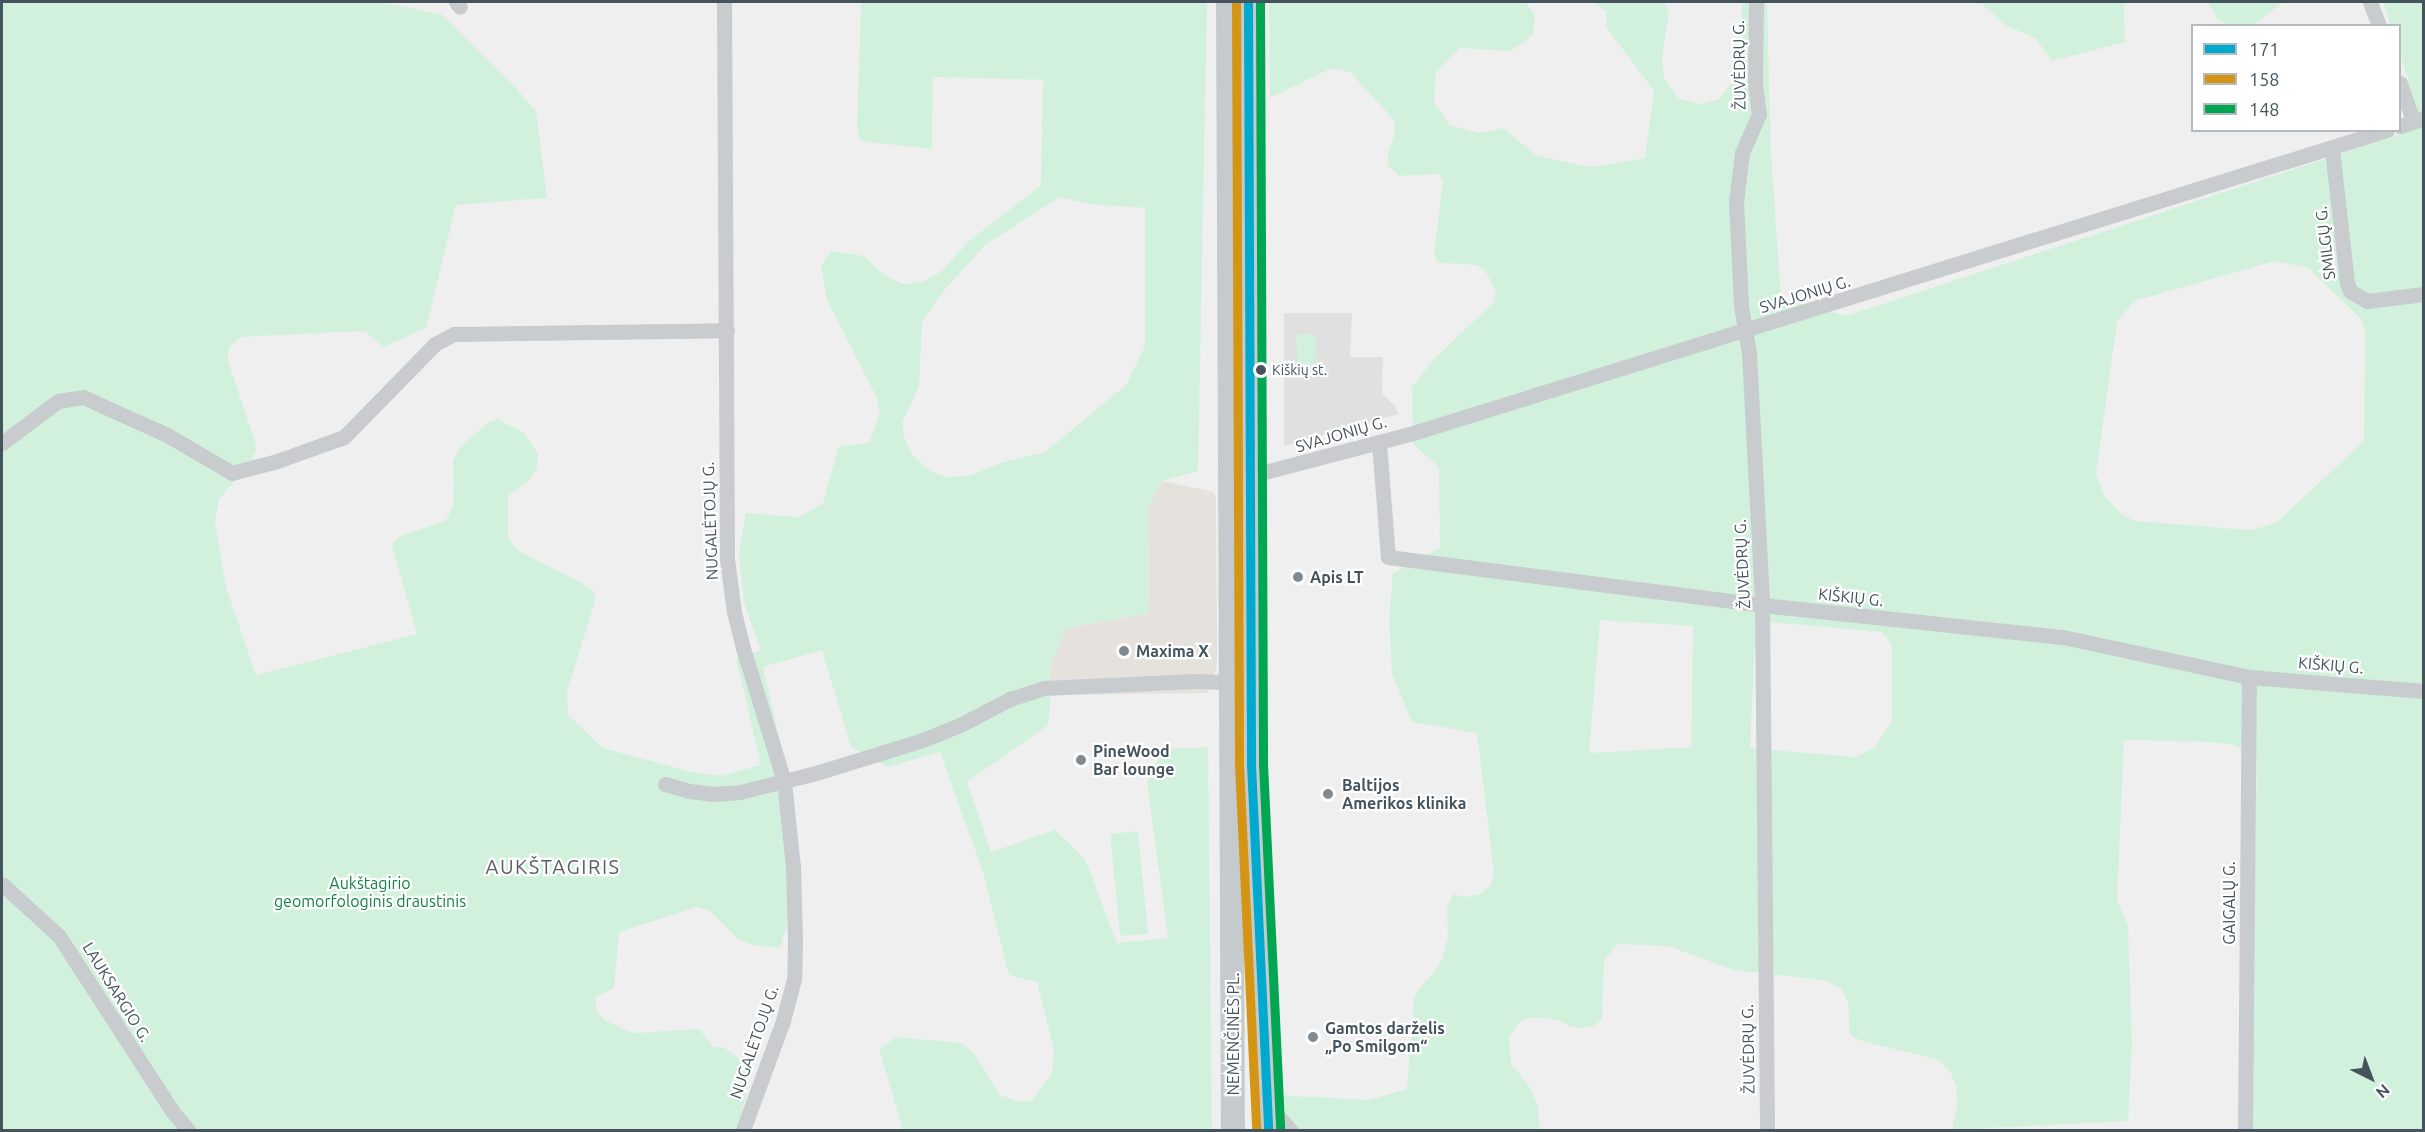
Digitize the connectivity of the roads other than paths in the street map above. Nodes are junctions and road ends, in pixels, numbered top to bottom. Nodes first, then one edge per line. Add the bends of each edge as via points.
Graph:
1 (724, 2) edge
2 (1228, 2) edge
3 (1248, 2) edge
4 (1756, 2) edge
5 (2370, 2) edge
6 (2378, 24) edge
7 (2401, 86) edge
8 (2412, 122) edge
9 (2381, 132) edge
10 (2332, 149) junction
11 (2424, 294) edge
12 (727, 330) junction
13 (1744, 332) junction
14 (2, 443) edge
15 (1379, 443) junction
16 (1240, 478) junction
17 (1762, 605) junction
18 (2249, 676) junction
19 (1232, 682) junction
20 (2424, 690) edge
21 (784, 781) junction
22 (665, 784) dead end
23 (2, 884) edge
24 (1268, 1106) junction
25 (189, 1131) edge
26 (743, 1131) edge
27 (1233, 1131) edge
28 (1269, 1131) edge
29 (1290, 1131) edge
30 (1767, 1131) edge
31 (2246, 1131) edge

1 - 12 street, NUGALĖTOJŲ G.
2 - 16 main road, NEMENČINĖS PL.
3 - 16 main road, NEMENČINĖS PL.
4 - 13 street, ŽUVĖDRŲ G. via 1755,83 1760,114 1742,153 1736,202
5 - 6 street
7 - 8 street
9 - 10 street, SVAJONIŲ G.
10 - 11 street, SMILGŲ G. via 2350,291 2367,301
10 - 13 street, SVAJONIŲ G.
12 - 14 street via 454,333 435,344 344,437 277,462 232,473 167,435 83,397 58,401
12 - 21 street, NUGALĖTOJŲ G. via 726,537 730,593
13 - 15 street, SVAJONIŲ G.
13 - 17 street, ŽUVĖDRŲ G. via 1749,353
15 - 16 street, SVAJONIŲ G.
15 - 17 street, KIŠKIŲ G. via 1388,557
16 - 19 main road, NEMENČINĖS PL.
16 - 24 main road, NEMENČINĖS PL. via 1256,908
17 - 18 street, KIŠKIŲ G. via 2063,637
17 - 30 street, ŽUVĖDRŲ G.
18 - 20 street, KIŠKIŲ G.
18 - 31 street, GAIGALŲ G.
19 - 21 street via 1044,688 1010,699 920,741
19 - 27 main road, NEMENČINĖS PL.
21 - 22 street via 713,794
21 - 26 street, NUGALĖTOJŲ G. via 793,867 794,979
23 - 25 street, LAUKSARGIO G. via 59,936
24 - 28 main road, NEMENČINĖS PL.
24 - 29 street

